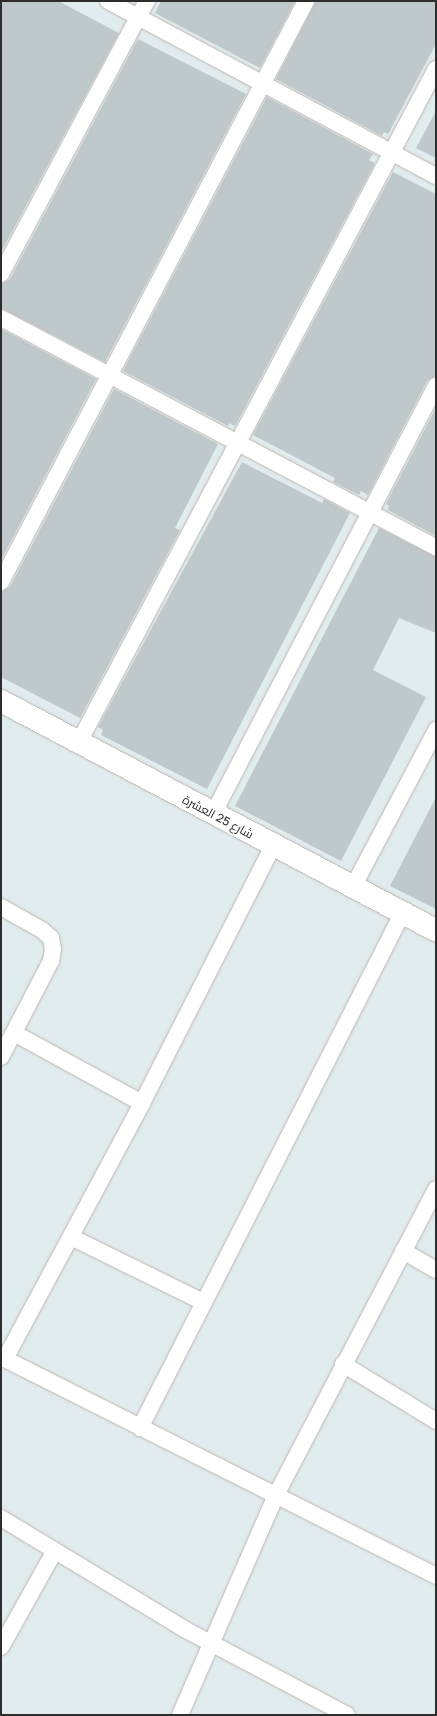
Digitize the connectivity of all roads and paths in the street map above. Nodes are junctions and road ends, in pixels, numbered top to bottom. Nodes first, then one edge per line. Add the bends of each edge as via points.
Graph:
1 (108, 1) edge
2 (147, 1) edge
3 (306, 1) edge
4 (138, 17) junction
5 (436, 68) edge
6 (263, 85) junction
7 (392, 153) junction
8 (436, 176) edge
9 (1, 274) edge
10 (1, 318) edge
11 (108, 373) junction
12 (436, 386) edge
13 (239, 442) junction
14 (370, 512) junction
15 (436, 547) edge
16 (1, 582) edge
17 (1, 701) edge
18 (436, 730) edge
19 (79, 742) junction
20 (213, 814) junction
21 (273, 846) junction
22 (353, 887) junction
23 (1, 907) edge
24 (403, 912) junction
25 (436, 930) edge
26 (14, 1034) junction
27 (1, 1057) edge
28 (142, 1104) junction
29 (436, 1189) edge
30 (71, 1237) junction
31 (403, 1251) junction
32 (436, 1270) edge
33 (203, 1302) junction
34 (3, 1358) edge
35 (343, 1364) junction
36 (436, 1421) edge
37 (140, 1428) junction
38 (276, 1495) junction
39 (1, 1518) edge
40 (54, 1552) junction
41 (436, 1576) edge
42 (211, 1642) junction
43 (1, 1647) edge
44 (327, 1710) edge
45 (180, 1715) edge
46 (347, 1715) edge

1 - 4 street
2 - 4 street
3 - 6 street
4 - 6 street
4 - 9 street
5 - 7 street
6 - 7 street
6 - 11 street
7 - 8 street
7 - 13 street
10 - 11 street
11 - 13 street
11 - 16 street
12 - 14 street
13 - 14 street
13 - 19 street
14 - 15 street
14 - 20 street
17 - 19 street, شارع 25 العشرة
18 - 22 street
19 - 20 street, شارع 25 العشرة
20 - 21 street, شارع 25 العشرة
21 - 22 street, شارع 25 العشرة
21 - 28 street
22 - 24 street, شارع 25 العشرة
23 - 26 street via 42,930 51,938 53,949 51,960
24 - 25 street, شارع 25 العشرة
24 - 33 street
26 - 27 street
26 - 28 street
28 - 30 street
29 - 31 street
30 - 33 street
30 - 34 street
31 - 32 street
31 - 35 street
33 - 37 street
34 - 37 street
35 - 36 street
35 - 38 street
37 - 38 street
38 - 41 street
38 - 42 street
39 - 40 street
40 - 42 street
40 - 43 street
42 - 44 street
42 - 45 street
44 - 46 street

